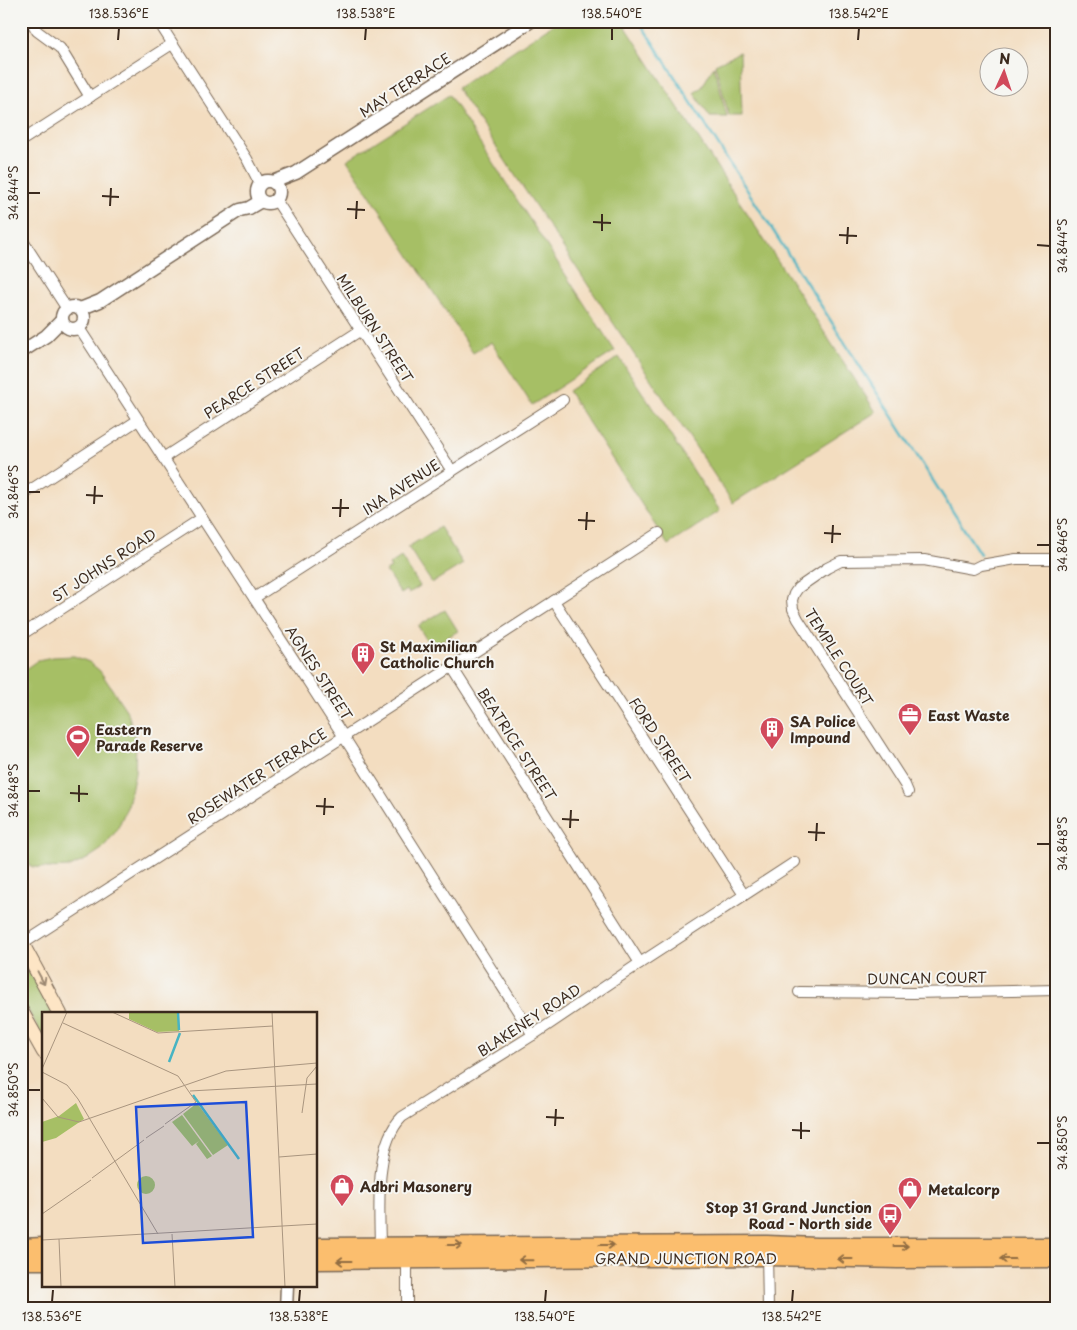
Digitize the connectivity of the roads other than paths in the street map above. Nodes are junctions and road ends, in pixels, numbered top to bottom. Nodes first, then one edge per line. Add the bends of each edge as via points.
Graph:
1 (30, 21) edge
2 (158, 21) edge
3 (530, 21) edge
4 (172, 44) junction
5 (90, 97) junction
6 (21, 141) edge
7 (268, 192) junction
8 (21, 238) edge
9 (73, 318) junction
10 (361, 330) junction
11 (21, 352) edge
12 (562, 400) dead end
13 (138, 420) junction
14 (163, 458) junction
15 (452, 470) junction
16 (21, 496) edge
17 (202, 518) junction
18 (659, 533) dead end
19 (1056, 559) edge
20 (254, 598) junction
21 (554, 601) junction
22 (21, 635) edge
23 (452, 667) junction
24 (344, 736) junction
25 (908, 792) dead end
26 (795, 862) dead end
27 (744, 895) junction
28 (22, 943) edge
29 (640, 963) junction
30 (1056, 990) edge
31 (799, 992) dead end
32 (21, 1011) edge
33 (59, 1012) edge
34 (533, 1035) junction
35 (42, 1048) edge
36 (21, 1246) edge
37 (42, 1246) edge
38 (318, 1246) edge
39 (1056, 1246) edge
40 (767, 1250) junction
41 (380, 1253) junction
42 (407, 1253) junction
43 (1056, 1259) edge
44 (21, 1261) edge
45 (42, 1261) edge
46 (318, 1261) edge
47 (286, 1288) edge
48 (286, 1309) edge
49 (407, 1309) edge
50 (768, 1309) edge

1 - 5 street via 60,48
2 - 4 street, MILBURN STREET
3 - 7 street, MAY TERRACE
4 - 5 street
4 - 7 street, MILBURN STREET
5 - 6 street
7 - 9 street, MAY TERRACE via 249,208 240,210 100,301 93,310
7 - 10 street, MILBURN STREET
8 - 9 street, AGNES STREET
9 - 11 street, MAY TERRACE
9 - 13 street, AGNES STREET
10 - 14 street, PEARCE STREET
10 - 15 street, MILBURN STREET
12 - 15 street, INA AVENUE
13 - 14 street, AGNES STREET
13 - 16 street
14 - 17 street, AGNES STREET
15 - 20 street, INA AVENUE
17 - 20 street, AGNES STREET
17 - 22 street, ST JOHNS ROAD
18 - 21 street, ROSEWATER TERRACE
19 - 25 street, TEMPLE COURT via 1016,559 973,569 924,560 841,561 798,588 792,600 798,619
20 - 24 street, AGNES STREET
21 - 23 street, ROSEWATER TERRACE
21 - 27 street, FORD STREET
23 - 24 street, ROSEWATER TERRACE
23 - 29 street, BEATRICE STREET
24 - 28 street, ROSEWATER TERRACE
24 - 34 street, AGNES STREET
26 - 27 street, BLAKENEY ROAD
27 - 29 street, BLAKENEY ROAD
28 -> 33 main road
29 - 34 street, BLAKENEY ROAD
30 - 31 street, DUNCAN COURT
32 - 35 main road
34 - 41 street, BLAKENEY ROAD via 395,1124 382,1167
36 - 37 highway
38 - 41 highway, GRAND JUNCTION ROAD
40 -> 39 highway, GRAND JUNCTION ROAD via 817,1246
40 - 42 highway, GRAND JUNCTION ROAD
43 -> 40 highway, GRAND JUNCTION ROAD via 889,1260
40 - 50 street
41 - 42 highway, GRAND JUNCTION ROAD
41 -> 46 highway, GRAND JUNCTION ROAD
42 - 49 street
44 - 45 highway
47 - 48 street

